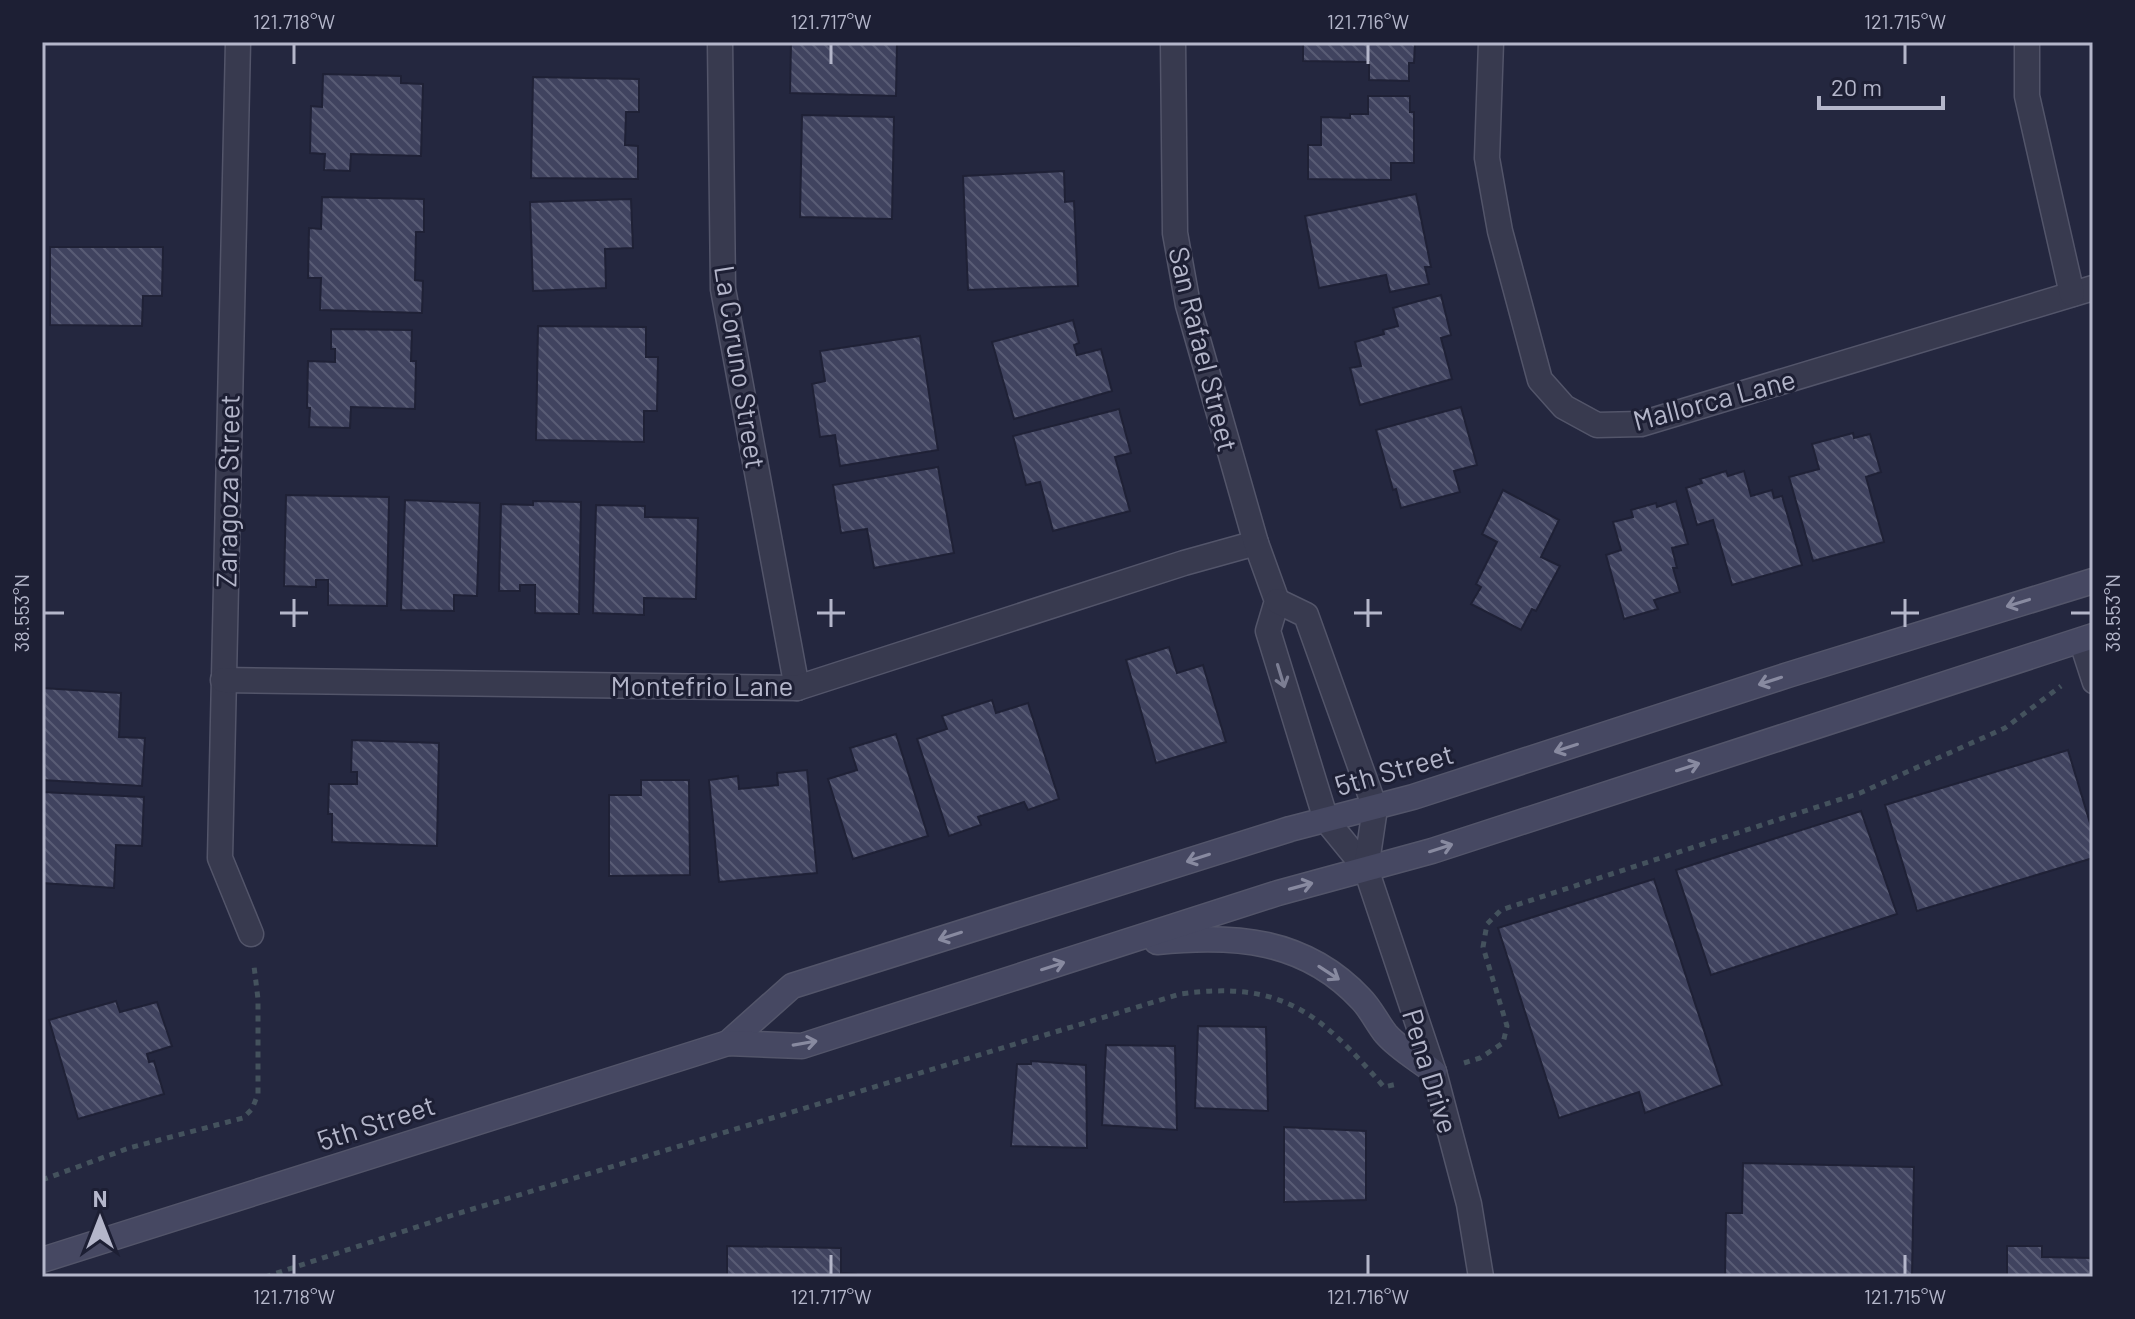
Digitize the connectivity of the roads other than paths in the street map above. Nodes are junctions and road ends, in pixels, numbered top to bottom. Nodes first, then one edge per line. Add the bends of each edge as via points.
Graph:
1 (238, 42) edge
2 (720, 42) edge
3 (1173, 42) edge
4 (1491, 42) edge
5 (2027, 42) edge
6 (2083, 291) edge
7 (1256, 543) junction
8 (2093, 581) edge
9 (1277, 601) junction
10 (2086, 638) edge
11 (2092, 679) edge
12 (223, 680) junction
13 (797, 688) junction
14 (1375, 808) junction
15 (1326, 820) junction
16 (1366, 869) junction
17 (251, 934) road end
18 (1118, 946) junction
19 (728, 1043) junction
20 (1434, 1072) junction
21 (42, 1260) edge
22 (1481, 1277) edge

1 - 12 street, Zaragoza Street
2 - 13 street, La Coruno Street via 723,289
3 - 7 street, San Rafael Street via 1175,233 1188,305
4 - 6 street, Mallorca Lane via 1487,158 1500,231 1540,380 1564,407 1597,425 1641,424
5 - 6 street via 2027,96
7 - 9 street, San Rafael Street
7 - 13 street, Montefrio Lane
8 -> 14 main road, 5th Street
9 - 14 street via 1306,615
9 -> 15 street, San Rafael Street via 1268,631
10 - 11 lane
16 -> 10 main road, 5th Street
12 - 13 street, Montefrio Lane
12 - 17 street, Zaragoza Street via 220,858
14 - 15 main road, 5th Street
14 - 16 street
15 - 16 street, San Rafael Street
15 -> 19 main road, 5th Street via 792,986
18 -> 16 main road, 5th Street
16 - 20 street, Pena Drive
19 -> 18 main road, 5th Street via 802,1046
18 -> 20 main road via 1220,938 1264,943 1302,956 1337,977 1363,1001 1387,1035
19 - 21 main road, 5th Street
20 - 22 street, Pena Drive via 1469,1204

